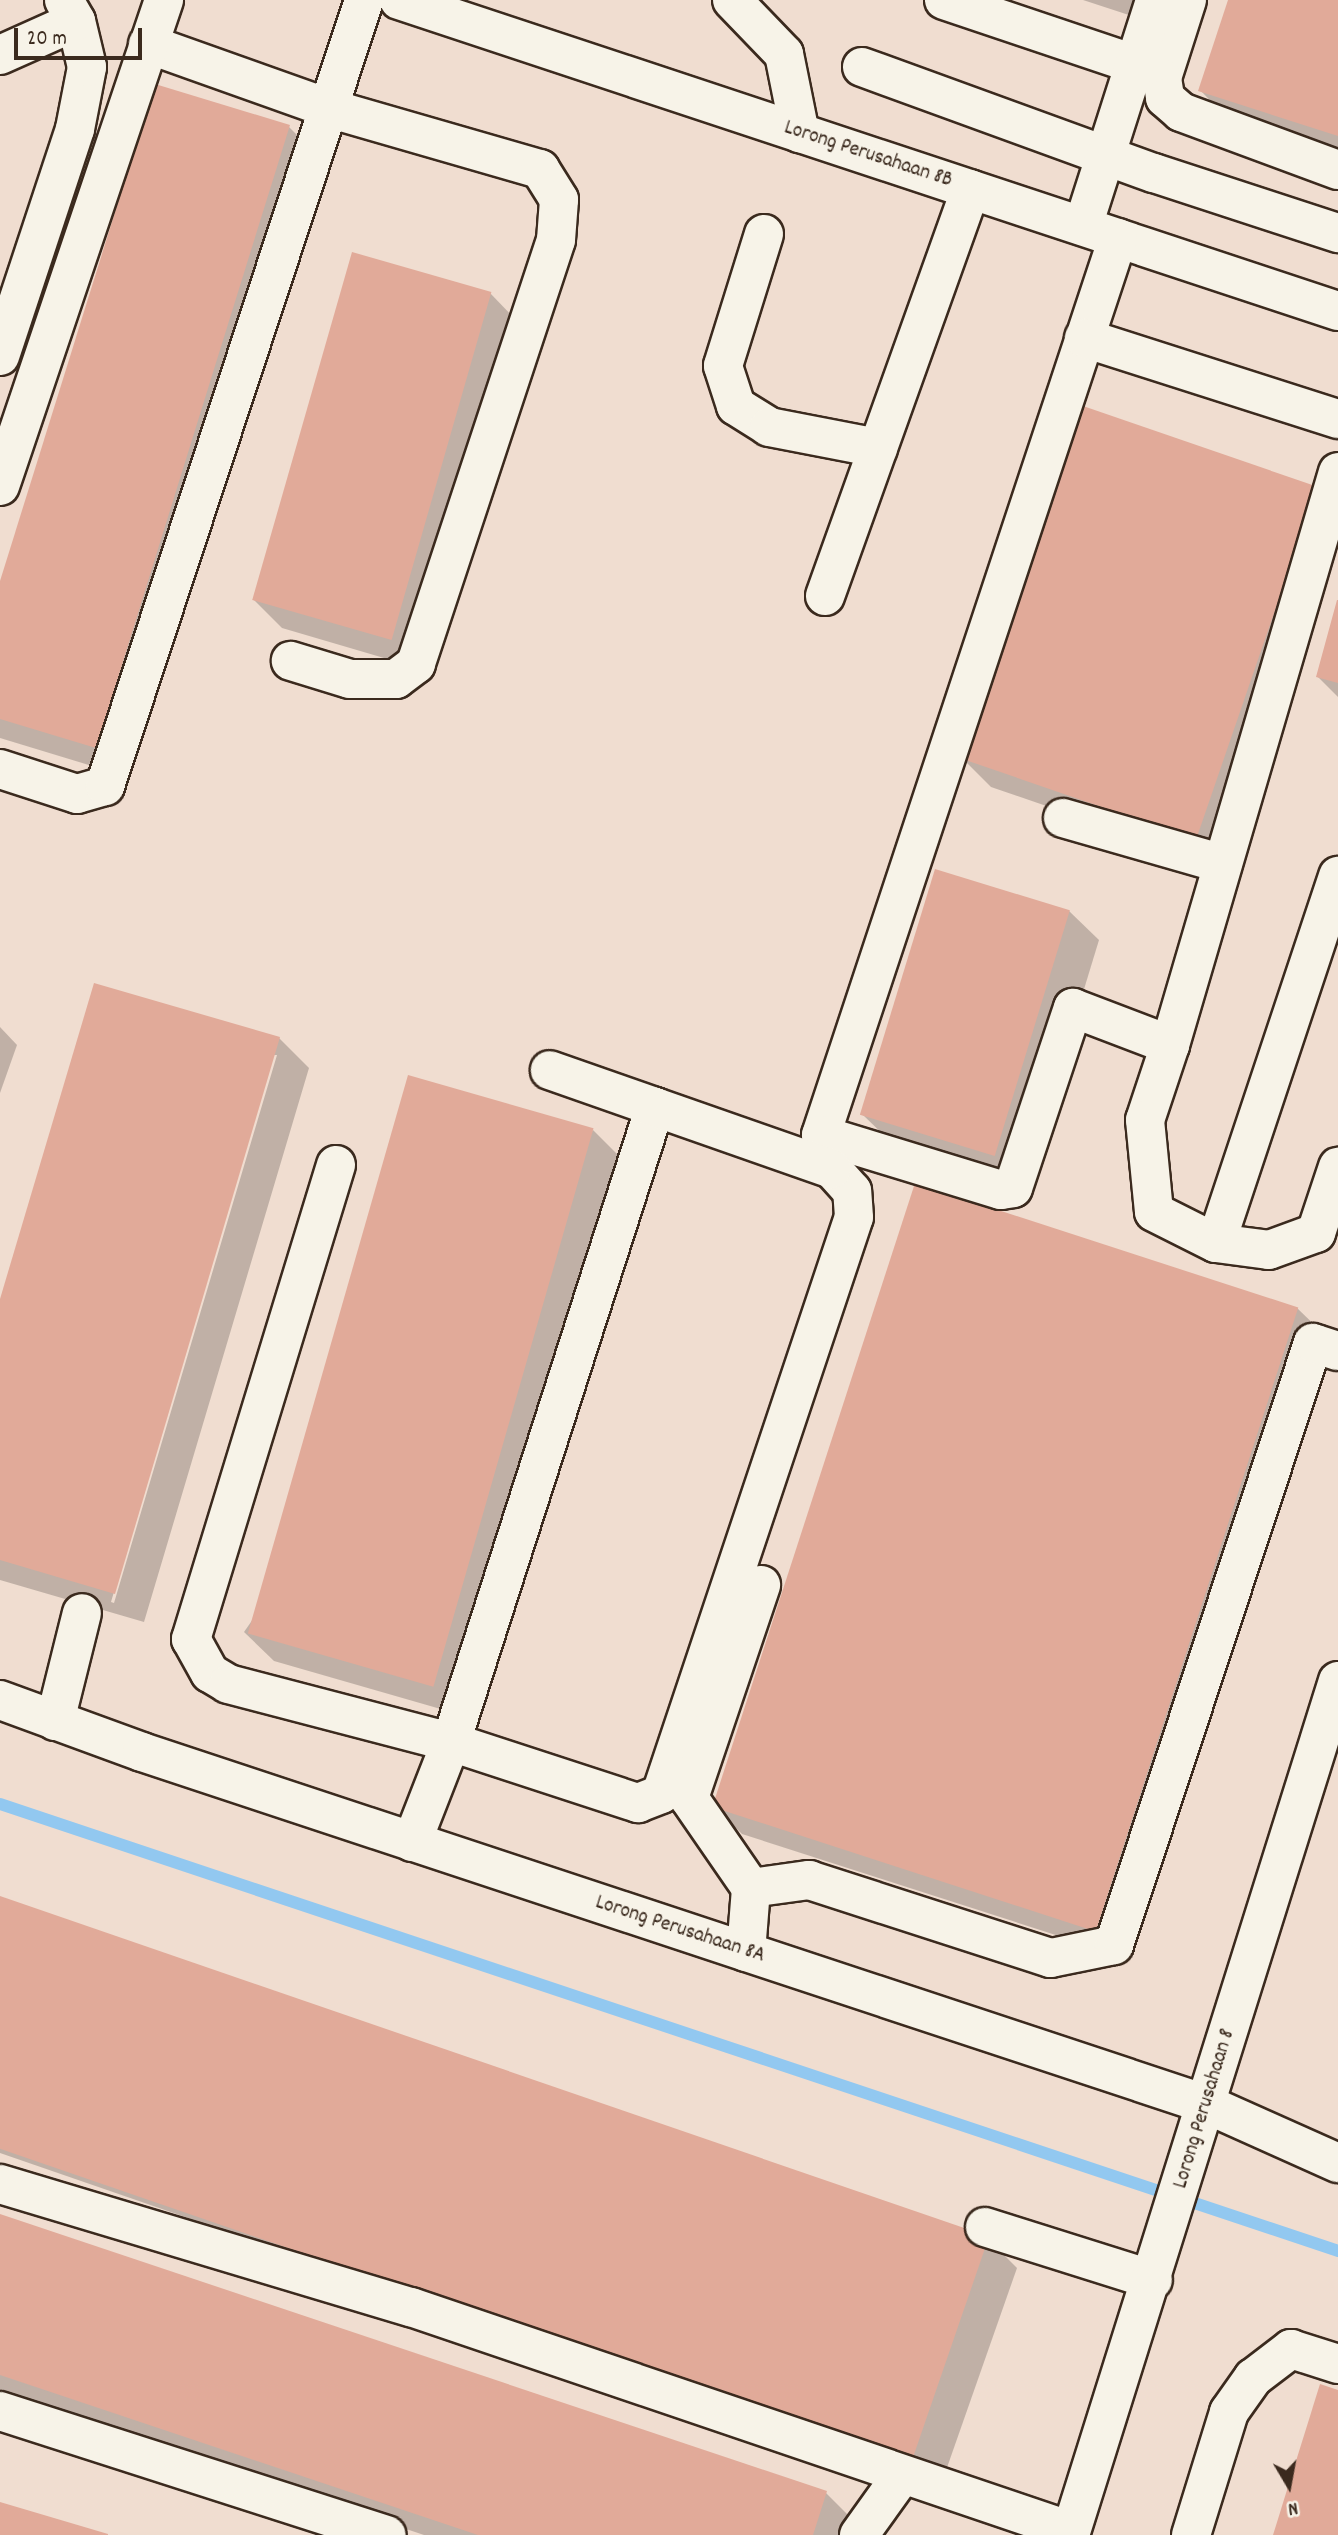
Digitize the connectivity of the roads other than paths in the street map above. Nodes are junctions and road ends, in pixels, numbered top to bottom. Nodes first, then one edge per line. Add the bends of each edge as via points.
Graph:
1 (164, 0) edge
2 (364, 0) edge
3 (399, 0) edge
4 (733, 0) edge
5 (944, 0) edge
6 (1155, 0) edge
7 (1187, 0) edge
8 (70, 11) edge
9 (148, 44) junction
10 (0, 55) edge
11 (1134, 64) junction
12 (862, 67) dead end
13 (328, 108) junction
14 (800, 132) junction
15 (1106, 154) junction
16 (1338, 170) edge
17 (971, 189) junction
18 (1100, 232) junction
19 (1338, 233) edge
20 (764, 234) dead end
21 (1338, 311) edge
22 (1084, 338) junction
23 (0, 356) edge
24 (1338, 419) edge
25 (878, 448) junction
26 (1338, 472) edge
27 (0, 486) edge
28 (825, 596) dead end
29 (291, 661) dead end
30 (0, 769) edge
31 (1063, 818) dead end
32 (1223, 864) junction
33 (1338, 876) edge
34 (1170, 1045) junction
35 (550, 1070) dead end
36 (655, 1107) junction
37 (336, 1165) dead end
38 (1338, 1167) edge
39 (1216, 1243) junction
40 (1338, 1351) edge
41 (761, 1585) dead end
42 (82, 1613) dead end
43 (1338, 1681) edge
44 (0, 1700) edge
45 (55, 1721) junction
46 (451, 1742) junction
47 (412, 1842) junction
48 (751, 1888) junction
49 (746, 1952) junction
50 (1206, 2104) junction
51 (1338, 2163) edge
52 (0, 2184) edge
53 (985, 2227) dead end
54 (1158, 2264) junction
55 (1338, 2364) edge
56 (0, 2411) edge
57 (902, 2475) junction
58 (1070, 2533) edge
59 (387, 2535) edge
60 (859, 2535) edge
61 (1191, 2535) edge

1 - 9 street
2 - 13 street
3 - 14 street, Lorong Perusahaan 8B
4 - 14 street via 784,54
5 - 11 street
6 - 11 street
7 - 16 street via 1162,78 1165,98 1181,112
8 - 10 street
8 - 23 street via 87,67 75,129
9 - 13 street
9 - 27 street
11 - 15 street
12 - 15 street
13 - 29 street via 540,169 559,200 556,240 416,664 396,679 350,679
13 - 30 street via 105,786 77,794
14 - 17 street, Lorong Perusahaan 8B
15 - 18 street
15 - 19 street
17 - 18 street, Lorong Perusahaan 8B
17 - 25 street
18 - 21 street, Lorong Perusahaan 8B
18 - 22 street
20 - 25 street via 723,366 736,406 769,427
22 - 24 street
22 - 34 street via 821,1135 1001,1190 1013,1188 1073,1008
25 - 28 street
26 - 32 street
31 - 32 street
32 - 34 street
33 - 39 street
34 - 39 street via 1144,1120 1154,1212
35 - 36 street
36 - 46 street
36 - 46 street via 831,1169 852,1191 854,1217 661,1794 638,1803
37 - 46 street via 191,1639 210,1673 228,1684
38 - 39 street via 1316,1233 1269,1251
40 - 48 street via 1313,1343 1114,1945 1051,1958 809,1880
41 - 48 street via 689,1798
42 - 45 street
43 - 50 street, Lorong Perusahaan 8
44 - 45 street, Lorong Perusahaan 8A
45 - 47 street, Lorong Perusahaan 8A
46 - 47 street
47 - 49 street, Lorong Perusahaan 8A
48 - 49 street
49 - 50 street, Lorong Perusahaan 8A
50 - 51 street, Lorong Perusahaan 8A
50 - 54 street, Lorong Perusahaan 8
52 - 57 street via 411,2307
53 - 54 street
54 - 58 street, Lorong Perusahaan 8
55 - 61 street via 1290,2349 1253,2378 1229,2412
56 - 59 street
57 - 58 street
57 - 60 street

